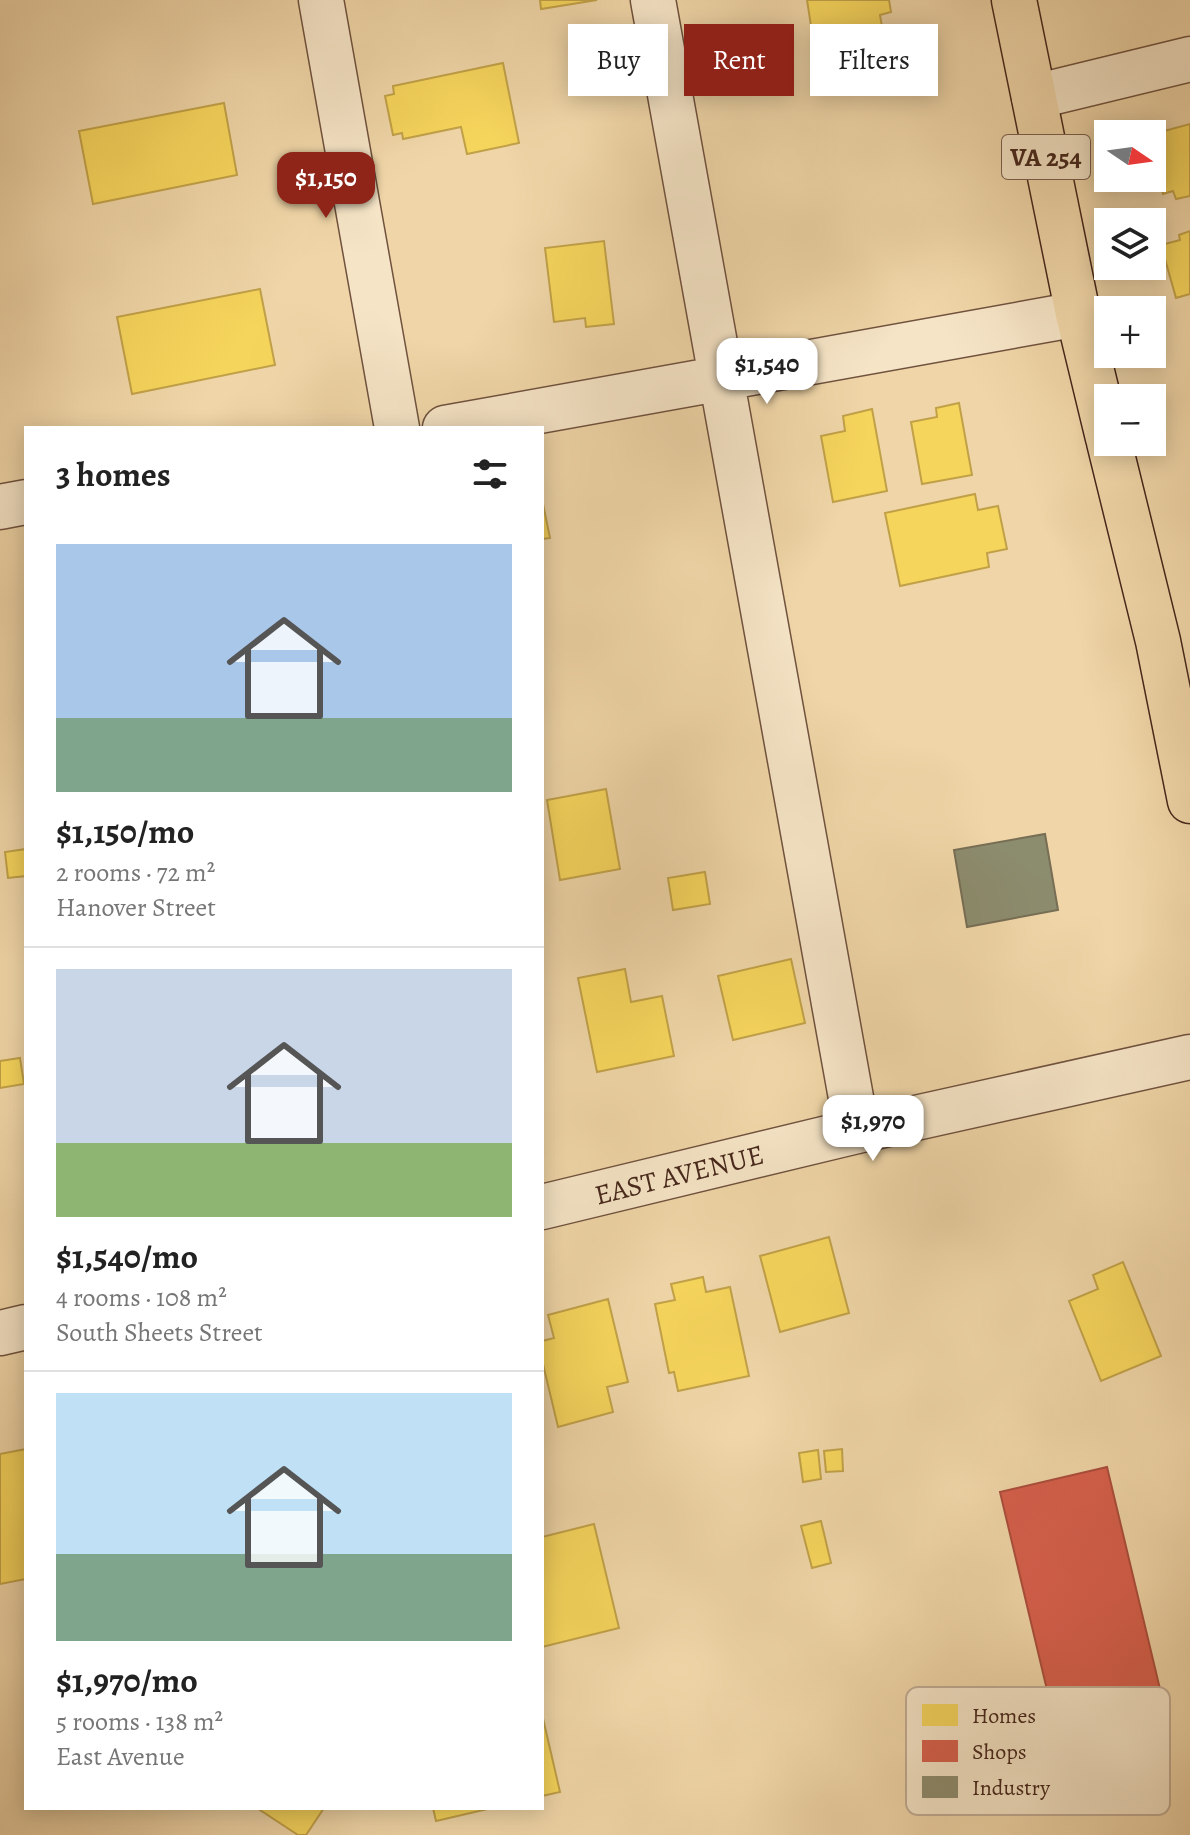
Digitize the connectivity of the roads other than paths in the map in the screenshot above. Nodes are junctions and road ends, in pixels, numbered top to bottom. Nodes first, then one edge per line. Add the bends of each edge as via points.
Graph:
1 (321, 0) edge
2 (653, 0) edge
3 (1014, 0) edge
4 (1190, 59) edge
5 (1034, 97) junction
6 (1078, 314) junction
7 (722, 380) junction
8 (1095, 384) edge
9 (397, 426) edge
10 (457, 426) edge
11 (1112, 456) edge
12 (24, 502) edge
13 (0, 507) edge
14 (1190, 801) edge
15 (1190, 1057) edge
16 (857, 1131) junction
17 (544, 1194) edge
18 (24, 1327) edge
19 (0, 1333) edge

1 - 9 street
2 - 7 street
3 - 5 main road, VA 254
4 - 5 street
5 - 6 main road, VA 254
6 - 7 street
6 - 8 main road, VA 254
7 - 10 street
7 - 16 street
11 - 14 main road, VA 254 via 1158,641
12 - 13 street
15 - 16 street, EAST AVENUE
16 - 17 street, EAST AVENUE
18 - 19 street

